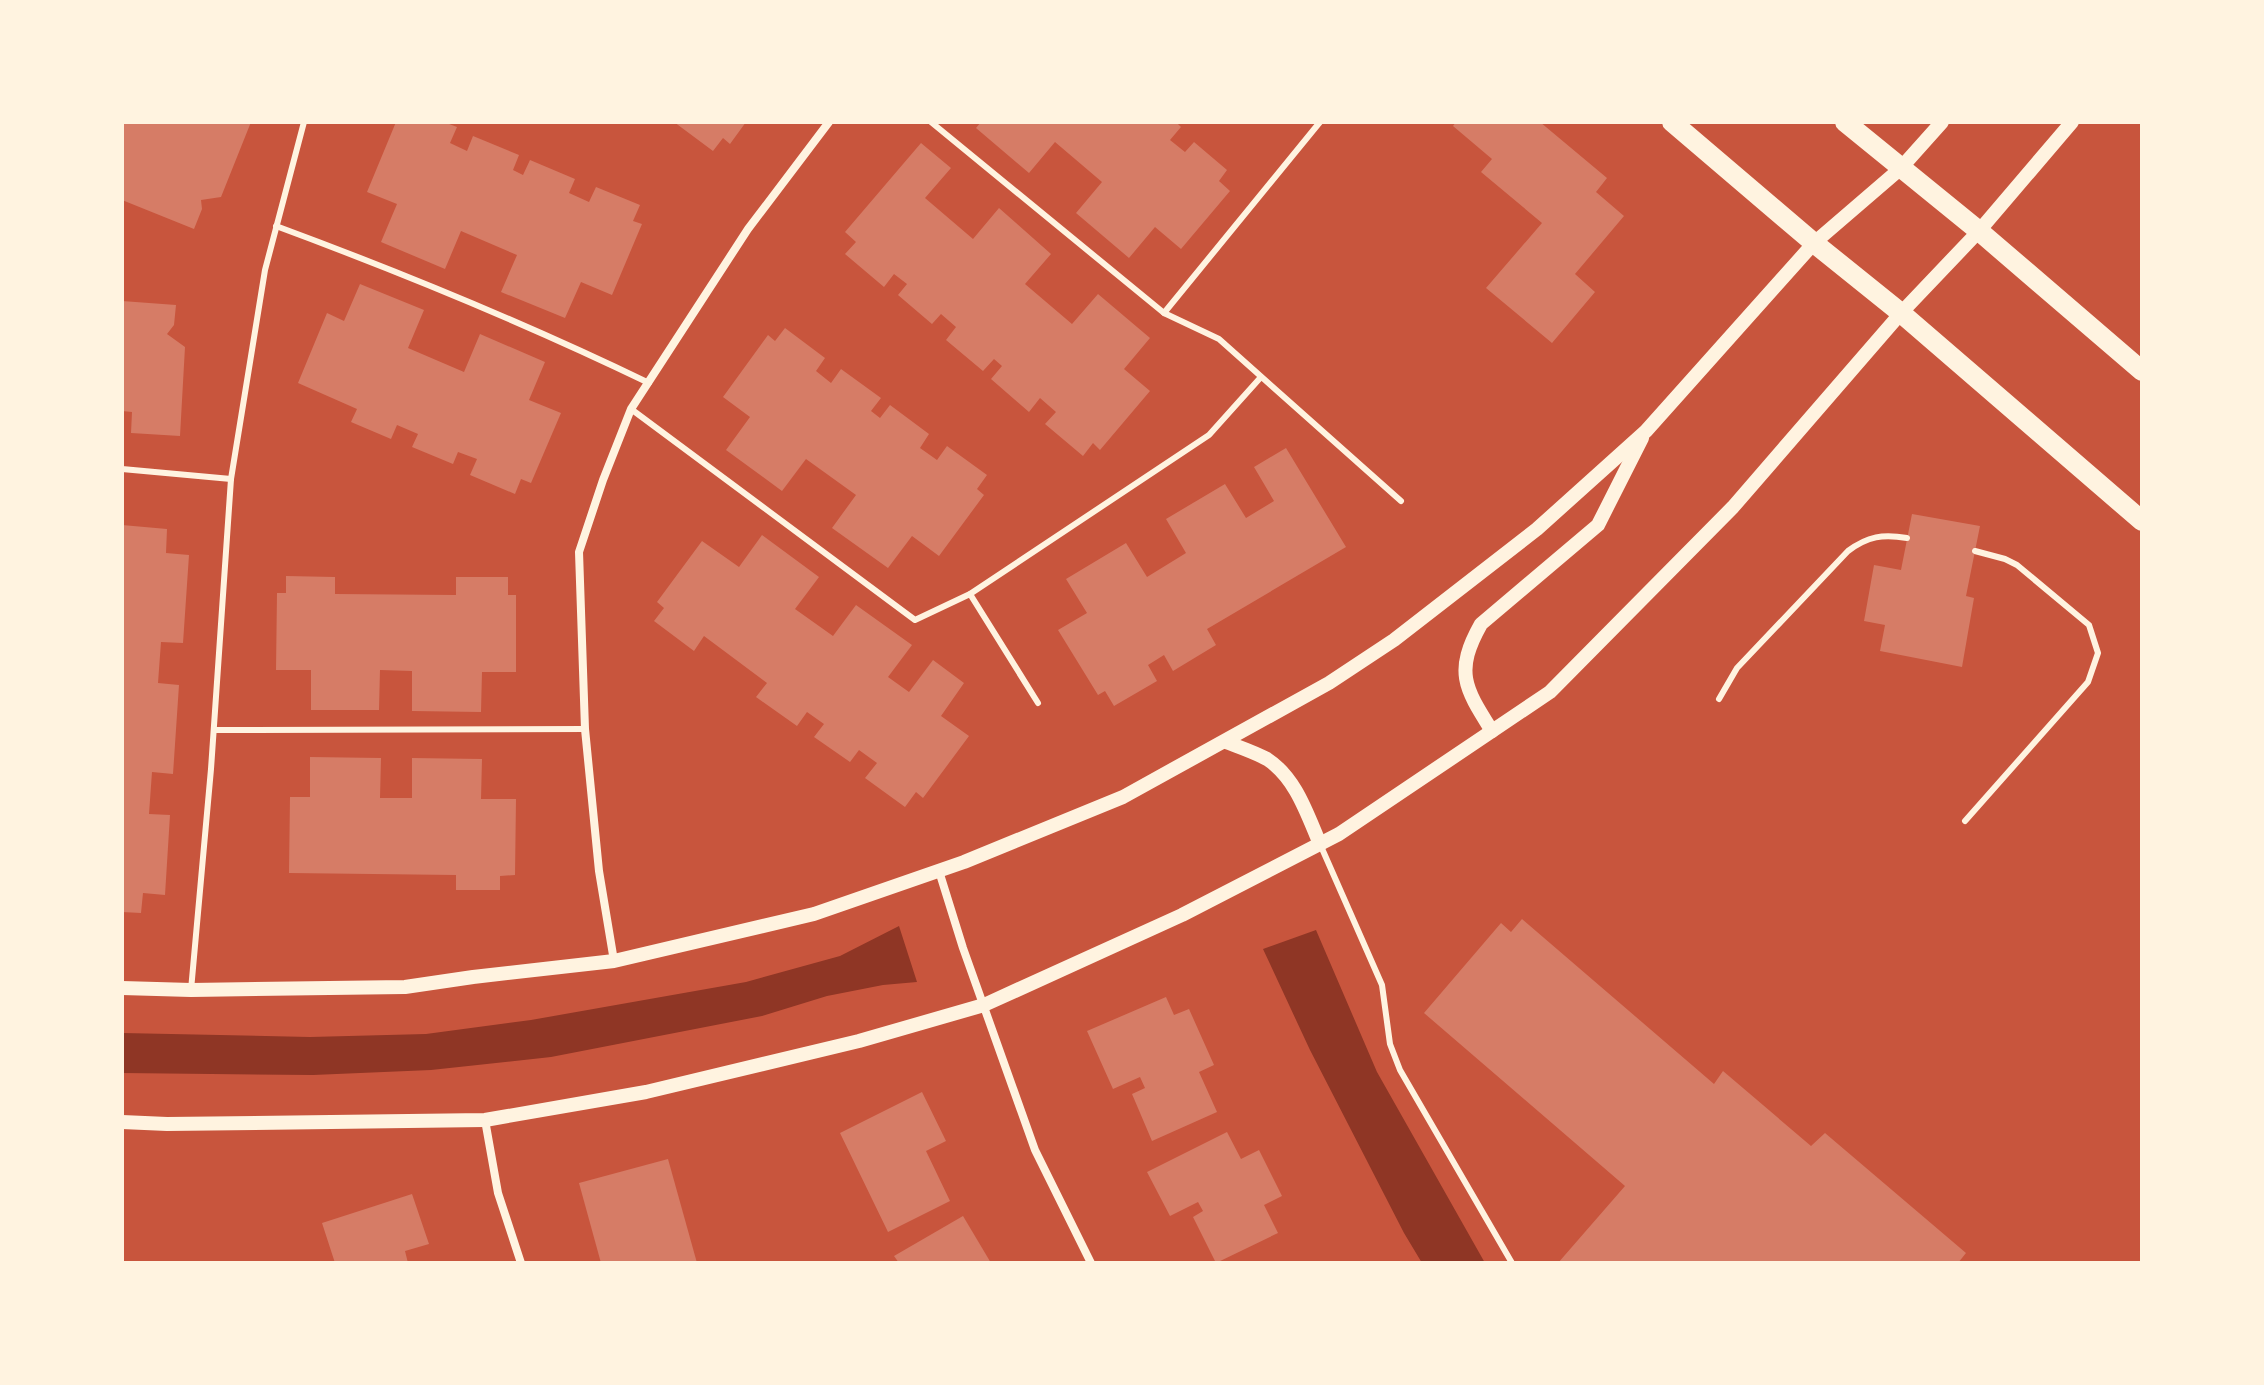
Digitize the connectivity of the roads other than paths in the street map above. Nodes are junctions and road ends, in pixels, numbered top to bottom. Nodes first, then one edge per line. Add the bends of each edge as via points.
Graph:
1 (304, 122) edge
2 (829, 122) edge
3 (931, 122) edge
4 (1320, 122) edge
5 (1672, 122) edge
6 (1845, 122) edge
7 (1942, 122) edge
8 (2072, 122) edge
9 (1900, 169) junction
10 (276, 226) junction
11 (1979, 231) junction
12 (1814, 243) junction
13 (1164, 313) junction
14 (1901, 313) junction
15 (2142, 371) edge
16 (1261, 377) junction
17 (649, 383) junction
18 (631, 409) junction
19 (1646, 431) junction
20 (122, 469) edge
21 (231, 479) junction
22 (1401, 501) dead end
23 (2142, 521) edge
24 (1907, 538) dead end
25 (1975, 551) dead end
26 (970, 594) junction
27 (1719, 699) dead end
28 (1038, 703) dead end
29 (585, 729) junction
30 (214, 730) junction
31 (1492, 731) junction
32 (1226, 742) junction
33 (1965, 821) dead end
34 (1320, 844) junction
35 (939, 871) junction
36 (614, 961) junction
37 (122, 988) edge
38 (191, 990) junction
39 (984, 1005) junction
40 (485, 1120) junction
41 (122, 1122) edge
42 (521, 1263) edge
43 (1091, 1263) edge
44 (1512, 1263) edge

1 - 10 lane
2 - 17 street via 748,229
3 - 13 lane
4 - 13 lane
5 - 12 main road
6 - 9 main road
7 - 9 street
8 - 11 street
9 - 11 main road
9 - 12 street
10 - 17 lane via 401,273
10 - 21 lane
11 - 14 street
11 - 15 main road
12 - 14 main road
12 - 19 street
13 - 16 lane via 1219,339
14 - 23 main road
14 - 31 street via 1733,507 1550,692
16 - 22 lane
16 - 26 lane via 1209,435
17 - 18 street
18 - 26 lane via 915,620
18 - 29 street via 579,552
19 - 31 street via 1598,525 1481,624 1469,647 1464,672
19 - 32 street via 1537,529 1394,640
20 - 21 lane
21 - 30 lane
24 - 27 lane via 1876,536 1848,551 1737,668
25 - 33 lane via 2017,565 2089,625 2098,653 2088,682
26 - 28 lane
29 - 30 lane
29 - 36 street
30 - 38 lane
31 - 34 street
32 - 34 street via 1281,770 1294,786
32 - 35 street via 1123,797
34 - 39 street via 1182,915
34 - 44 lane via 1382,985 1390,1044 1400,1070
35 - 36 street via 814,914
35 - 39 street
36 - 38 street via 405,987
37 - 38 street
39 - 40 street via 646,1092
39 - 43 street via 1035,1150
40 - 41 street
40 - 42 street via 498,1193

